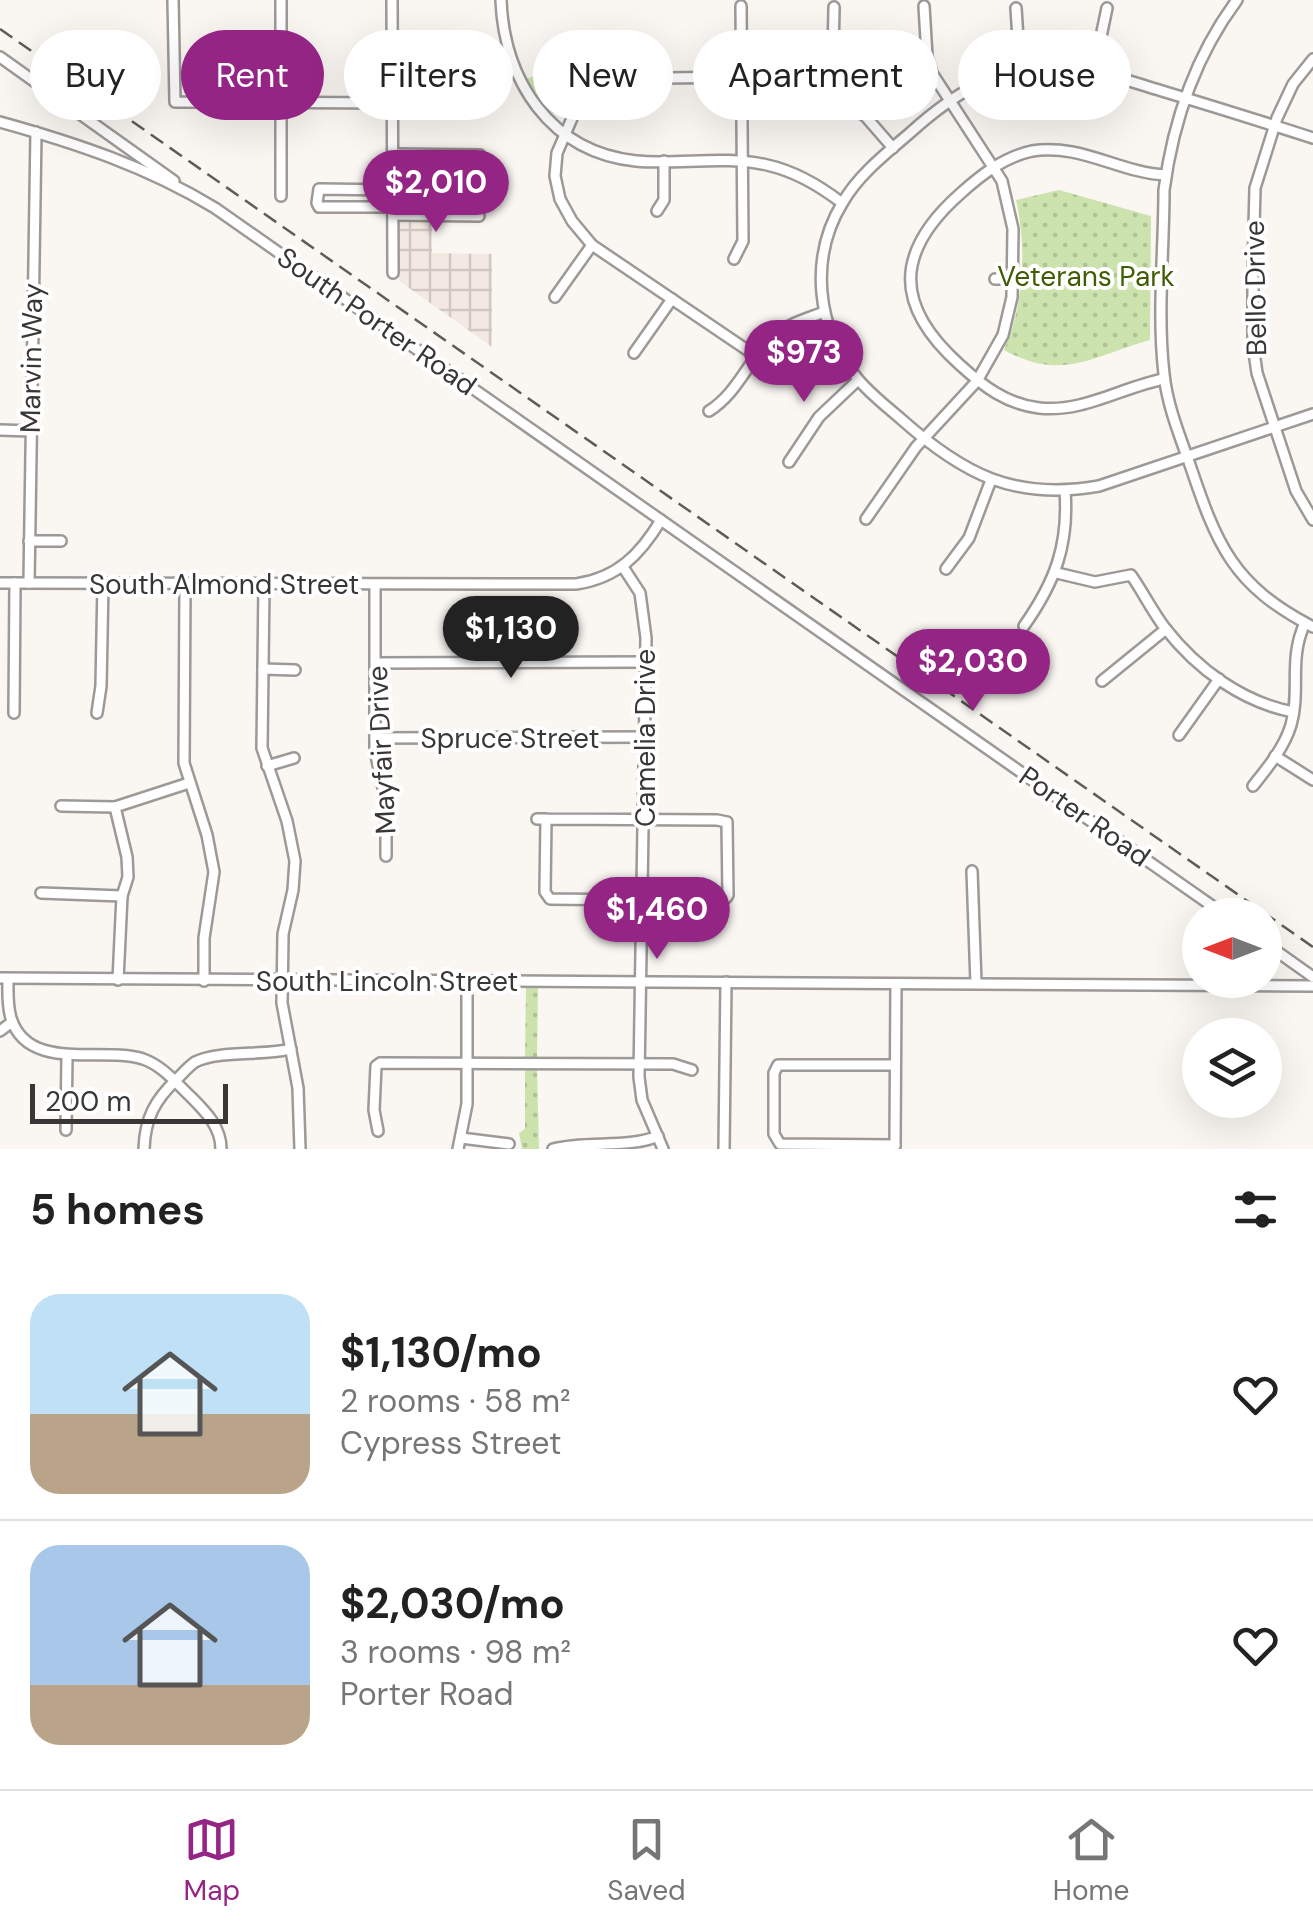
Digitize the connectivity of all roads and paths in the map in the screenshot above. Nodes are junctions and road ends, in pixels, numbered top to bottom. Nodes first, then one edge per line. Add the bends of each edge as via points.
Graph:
1 (173, 0) edge
2 (281, 0) edge
3 (392, 0) edge
4 (501, 0) edge
5 (1237, 0) edge
6 (741, 6) dead end
7 (924, 6) dead end
8 (834, 7) dead end
9 (1016, 8) dead end
10 (1107, 8) dead end
11 (281, 30) edge
12 (392, 30) edge
13 (741, 30) edge
14 (1016, 30) edge
15 (1102, 30) edge
16 (0, 57) edge
17 (1313, 60) edge
18 (693, 78) edge
19 (1131, 81) edge
20 (958, 94) edge
21 (1186, 98) junction
22 (948, 99) junction
23 (181, 102) edge
24 (281, 120) edge
25 (392, 120) edge
26 (742, 120) edge
27 (0, 122) edge
28 (1274, 126) junction
29 (36, 132) junction
30 (564, 133) junction
31 (1313, 138) edge
32 (893, 148) junction
33 (392, 154) junction
34 (480, 154) dead end
35 (664, 161) junction
36 (743, 161) junction
37 (995, 167) junction
38 (1166, 176) junction
39 (179, 186) junction
40 (393, 190) junction
41 (281, 196) dead end
42 (842, 203) junction
43 (393, 211) junction
44 (657, 211) dead end
45 (478, 216) dead end
46 (592, 244) junction
47 (734, 259) dead end
48 (393, 274) dead end
49 (1013, 278) junction
50 (995, 279) dead end
51 (555, 297) dead end
52 (672, 299) junction
53 (824, 312) junction
54 (634, 353) dead end
55 (756, 356) junction
56 (1164, 379) junction
57 (858, 380) junction
58 (977, 381) junction
59 (710, 411) dead end
60 (1313, 414) edge
61 (1274, 427) junction
62 (0, 430) edge
63 (31, 431) junction
64 (924, 440) junction
65 (1186, 457) junction
66 (789, 462) dead end
67 (991, 480) junction
68 (1066, 491) junction
69 (866, 519) dead end
70 (660, 520) junction
71 (1313, 520) edge
72 (29, 541) junction
73 (61, 542) dead end
74 (698, 545) joint
75 (623, 567) junction
76 (946, 570) dead end
77 (1056, 573) junction
78 (0, 583) edge
79 (15, 583) junction
80 (28, 583) junction
81 (103, 584) junction
82 (185, 584) junction
83 (264, 585) junction
84 (376, 585) junction
85 (1310, 625) edge
86 (1024, 626) dead end
87 (1166, 630) junction
88 (646, 662) junction
89 (376, 663) junction
90 (263, 669) junction
91 (295, 670) dead end
92 (1219, 679) junction
93 (1102, 681) dead end
94 (1294, 712) junction
95 (14, 713) dead end
96 (96, 713) dead end
97 (1179, 734) dead end
98 (645, 737) junction
99 (376, 738) junction
100 (1275, 756) junction
101 (294, 758) dead end
102 (267, 766) junction
103 (1313, 780) edge
104 (189, 782) junction
105 (1254, 786) dead end
106 (61, 806) dead end
107 (114, 808) junction
108 (644, 819) junction
109 (386, 856) dead end
110 (972, 871) dead end
111 (40, 893) dead end
112 (122, 896) junction
113 (1202, 898) edge
114 (644, 900) junction
115 (1282, 955) edge
116 (1313, 977) edge
117 (4, 979) edge
118 (118, 980) junction
119 (282, 980) junction
120 (204, 981) junction
121 (467, 981) junction
122 (639, 982) junction
123 (726, 982) junction
124 (896, 984) junction
125 (976, 984) junction
126 (1313, 986) edge
127 (12, 1022) junction
128 (0, 1031) edge
129 (291, 1049) junction
130 (67, 1054) junction
131 (467, 1062) junction
132 (638, 1064) junction
133 (895, 1064) junction
134 (692, 1070) dead end
135 (175, 1080) junction
136 (66, 1130) dead end
137 (378, 1131) dead end
138 (658, 1136) junction
139 (460, 1144) edge
140 (509, 1144) dead end
141 (895, 1147) edge
142 (144, 1149) edge
143 (221, 1149) edge
144 (300, 1149) edge
145 (553, 1149) edge
146 (663, 1149) edge
147 (724, 1149) edge

1 - 23 street via 175,102
2 - 11 street
3 - 12 street
4 - 30 street via 513,69 533,104
5 - 21 street via 1204,47
6 - 13 street
7 - 22 street via 927,56
8 - 32 street via 826,88 866,117
9 - 14 street
10 - 15 street
16 - 39 street
17 - 28 street, Bello Drive via 1293,84
18 - 30 street via 588,79
19 - 21 street
20 - 22 street
21 - 28 street
21 - 38 street
22 - 32 street
22 - 37 street
24 - 41 street
25 - 33 street
26 - 36 street
27 - 29 street, South Porter Road
28 - 31 street
28 - 61 street, Bello Drive via 1253,202 1253,345
29 - 39 street, South Porter Road
29 - 63 street, Marvin Way
30 - 35 street via 612,156
30 - 46 street via 555,176 560,200
32 - 42 street
33 - 34 street
33 - 40 street
35 - 36 street
35 - 44 street via 664,200
36 - 42 street via 789,172
36 - 47 street via 743,241
37 - 38 street via 1026,152 1064,150
37 - 49 street via 1012,220
37 - 58 street via 933,220 912,265 919,318
38 - 56 street
39 - 70 street, South Porter Road
40 - 43 street
40 - 43 street via 318,190 319,207
42 - 53 street via 823,255
43 - 45 street
43 - 48 street
46 - 51 street
46 - 52 street
49 - 50 street
49 - 58 street via 1003,335
52 - 54 street
52 - 55 street
53 - 55 street via 774,335
53 - 57 street
55 - 59 street via 726,400
56 - 58 street via 1048,409 1010,400
56 - 65 street
57 - 64 street
57 - 66 street via 820,417
58 - 64 street
60 - 61 street
61 - 65 street
61 - 71 street, Bello Drive
62 - 63 street
63 - 72 street, Marvin Way
64 - 67 street
64 - 69 street
65 - 68 street
65 - 85 street via 1212,528 1236,569 1270,602
67 - 68 street
67 - 76 street via 968,538
68 - 77 street via 1066,533
70 - 74 street, South Porter Road
70 - 75 street
72 - 73 street
72 - 80 street, Marvin Way
74 - 113 street, Porter Road
75 - 84 street, South Almond Street via 576,584
75 - 88 street, Camelia Drive via 642,603
77 - 86 street
77 - 87 street via 1096,582 1131,575
78 - 79 street, South Almond Street
79 - 80 street, South Almond Street
79 - 95 street
80 - 81 street, South Almond Street
81 - 82 street, South Almond Street
81 - 96 street
82 - 83 street, South Almond Street
82 - 104 street
83 - 84 street, South Almond Street
83 - 90 street
84 - 89 street, Mayfair Drive
85 - 94 street via 1294,656
87 - 92 street
87 - 93 street
88 - 89 street
88 - 98 street, Camelia Drive
89 - 99 street, Mayfair Drive
90 - 91 street
90 - 102 street
92 - 94 street via 1260,704
92 - 97 street
94 - 100 street
98 - 99 street, Spruce Street
98 - 108 street, Camelia Drive
99 - 109 street, Mayfair Drive
100 - 103 street
100 - 105 street
101 - 102 street
102 - 119 street via 295,861
104 - 107 street
104 - 120 street via 214,872
106 - 107 street
107 - 112 street via 128,857
108 - 114 street, Camelia Drive
108 - 114 street via 727,822 729,889 726,898
108 - 114 street via 541,819 547,898
110 - 125 street
111 - 112 street
112 - 118 street
114 - 122 street, Camelia Drive
115 - 116 street
117 - 118 street, South Lincoln Street
117 - 127 street
118 - 120 street, South Lincoln Street
119 - 120 street, South Lincoln Street
119 - 121 street, South Lincoln Street
119 - 129 street
121 - 122 street, South Lincoln Street
121 - 131 street
122 - 123 street, South Lincoln Street
122 - 132 street, Camelia Drive
123 - 124 street, South Lincoln Street
123 - 147 street
124 - 125 street, South Lincoln Street
124 - 133 street
125 - 126 street, South Lincoln Street
127 - 128 street
127 - 130 street via 34,1046
129 - 135 street via 194,1062
129 - 144 street
130 - 135 street via 140,1058
130 - 136 street
131 - 132 street
131 - 137 street via 376,1065
131 - 139 street
132 - 134 street
132 - 138 street, Camelia Drive via 642,1100
133 - 141 street
133 - 141 street via 777,1067 774,1134 778,1142
135 - 142 street via 149,1114
135 - 143 street via 207,1112
138 - 145 street
138 - 146 street, Camelia Drive
139 - 140 street

